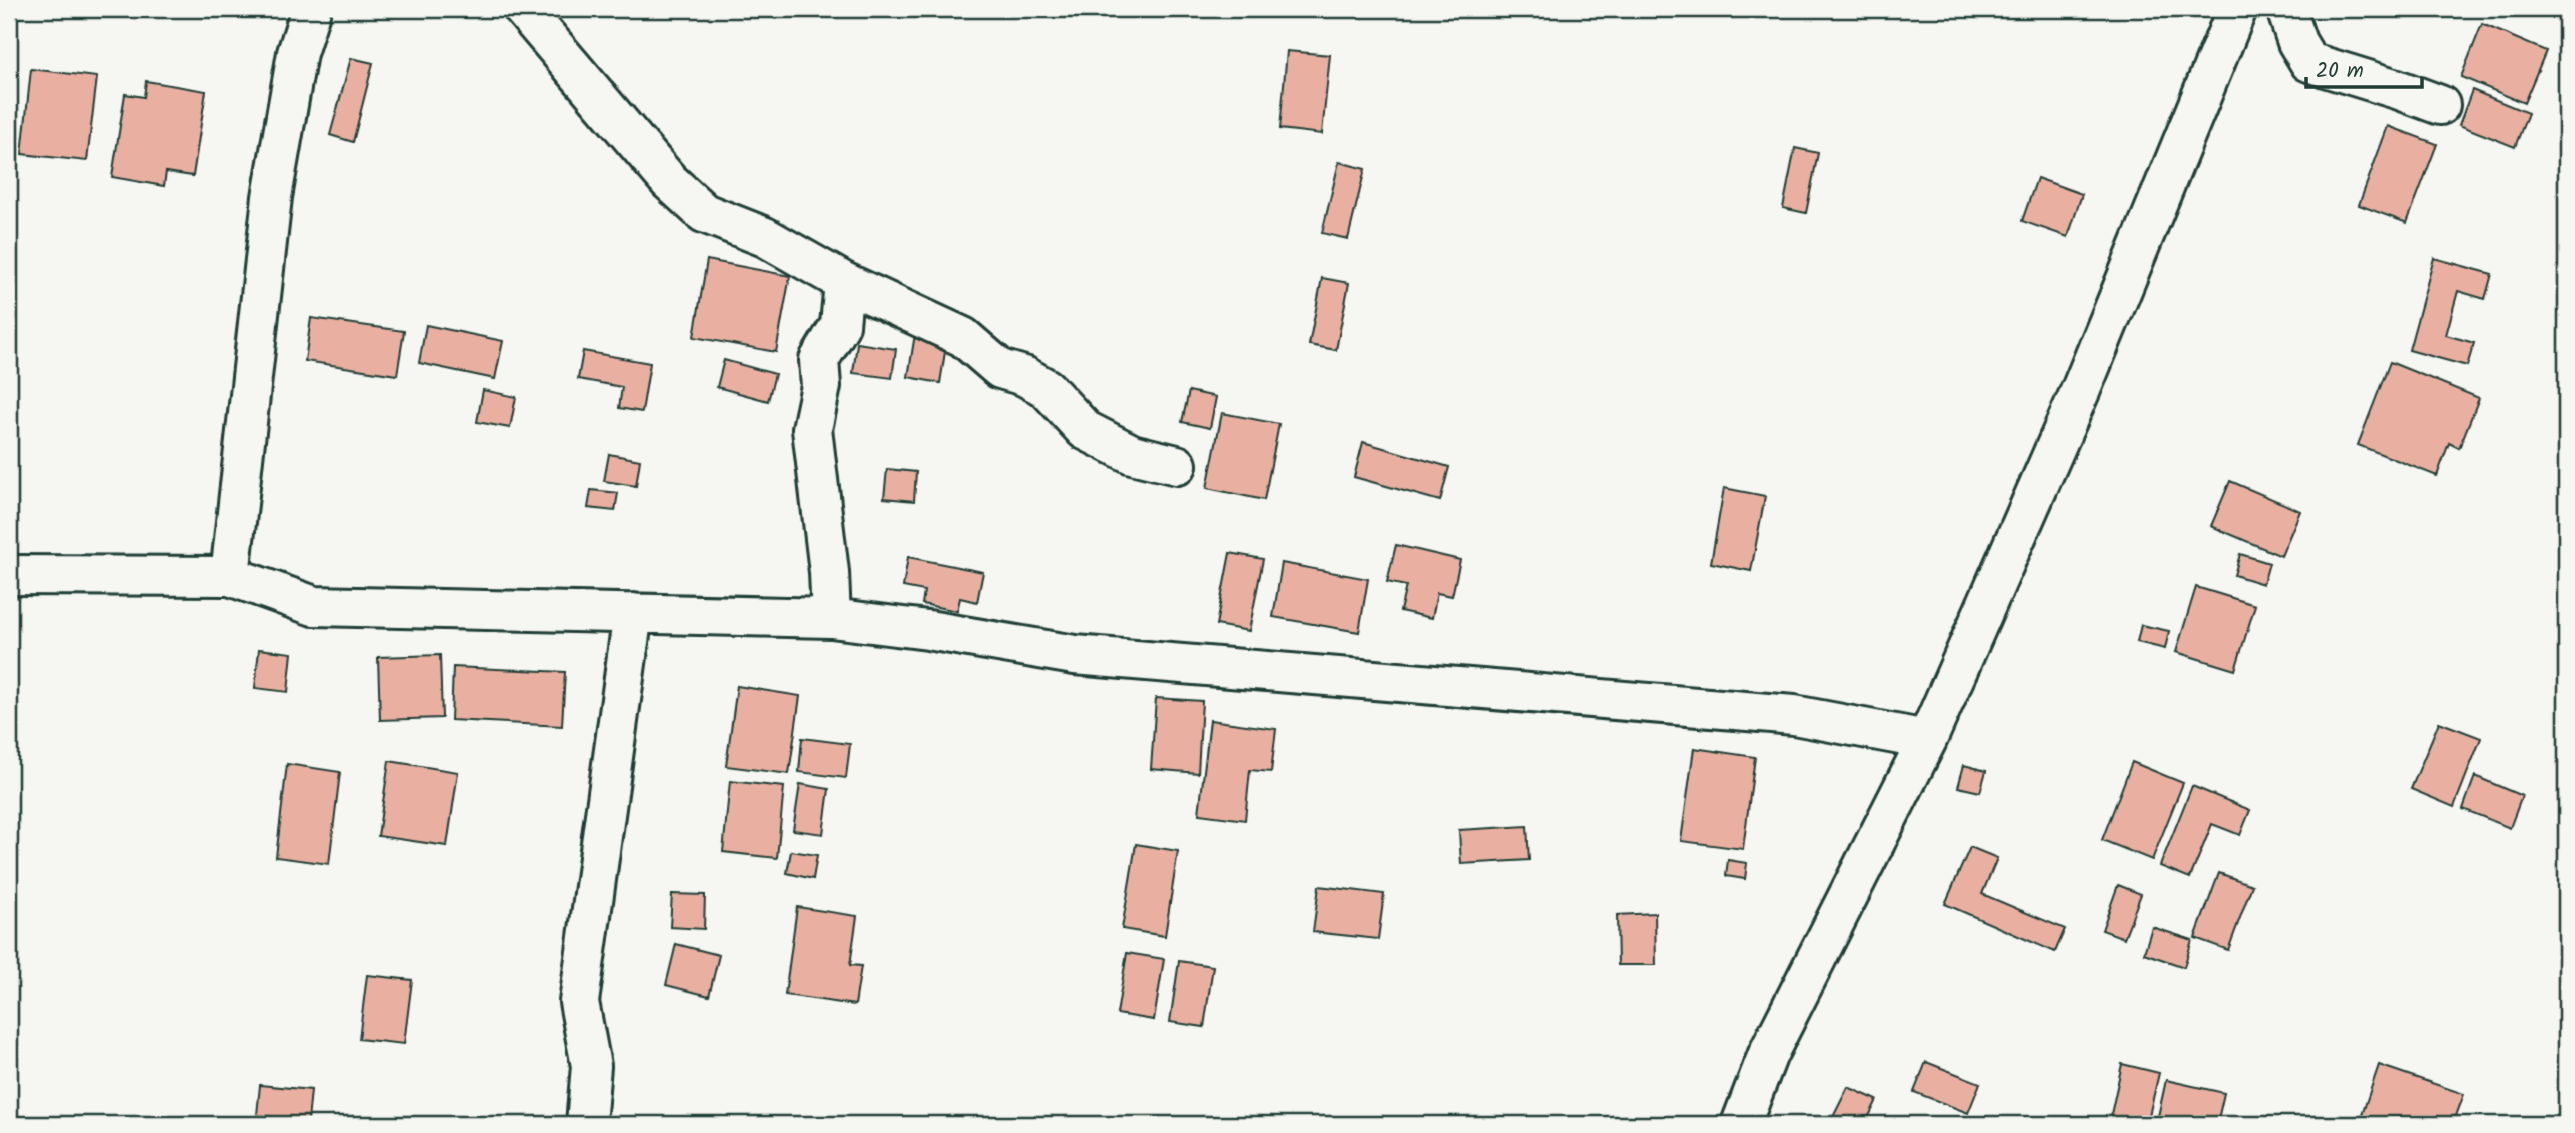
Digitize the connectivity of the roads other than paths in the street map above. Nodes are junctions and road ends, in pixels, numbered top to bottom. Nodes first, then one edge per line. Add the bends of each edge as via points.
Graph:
1 (311, 9) edge
2 (523, 9) edge
3 (2237, 9) edge
4 (2286, 9) edge
5 (2440, 105) dead end
6 (844, 282) junction
7 (1177, 465) dead end
8 (9, 575) edge
9 (230, 576) junction
10 (633, 613) junction
11 (831, 618) junction
12 (1927, 740) junction
13 (586, 1124) edge
14 (1741, 1124) edge

1 - 9 street via 297,53 272,197
2 - 6 street via 669,181 704,213 765,237
3 - 12 street via 2082,387
4 - 5 street via 2309,62
6 - 7 street via 963,337 1000,369 1046,388 1085,430 1132,454
6 - 11 street via 840,325 819,360 821,386 812,429
8 - 9 street
9 - 10 street via 314,606
10 - 11 street
10 - 13 street via 579,1002 591,1066
11 - 12 street via 1075,655 1794,715
12 - 14 street via 1768,1054

